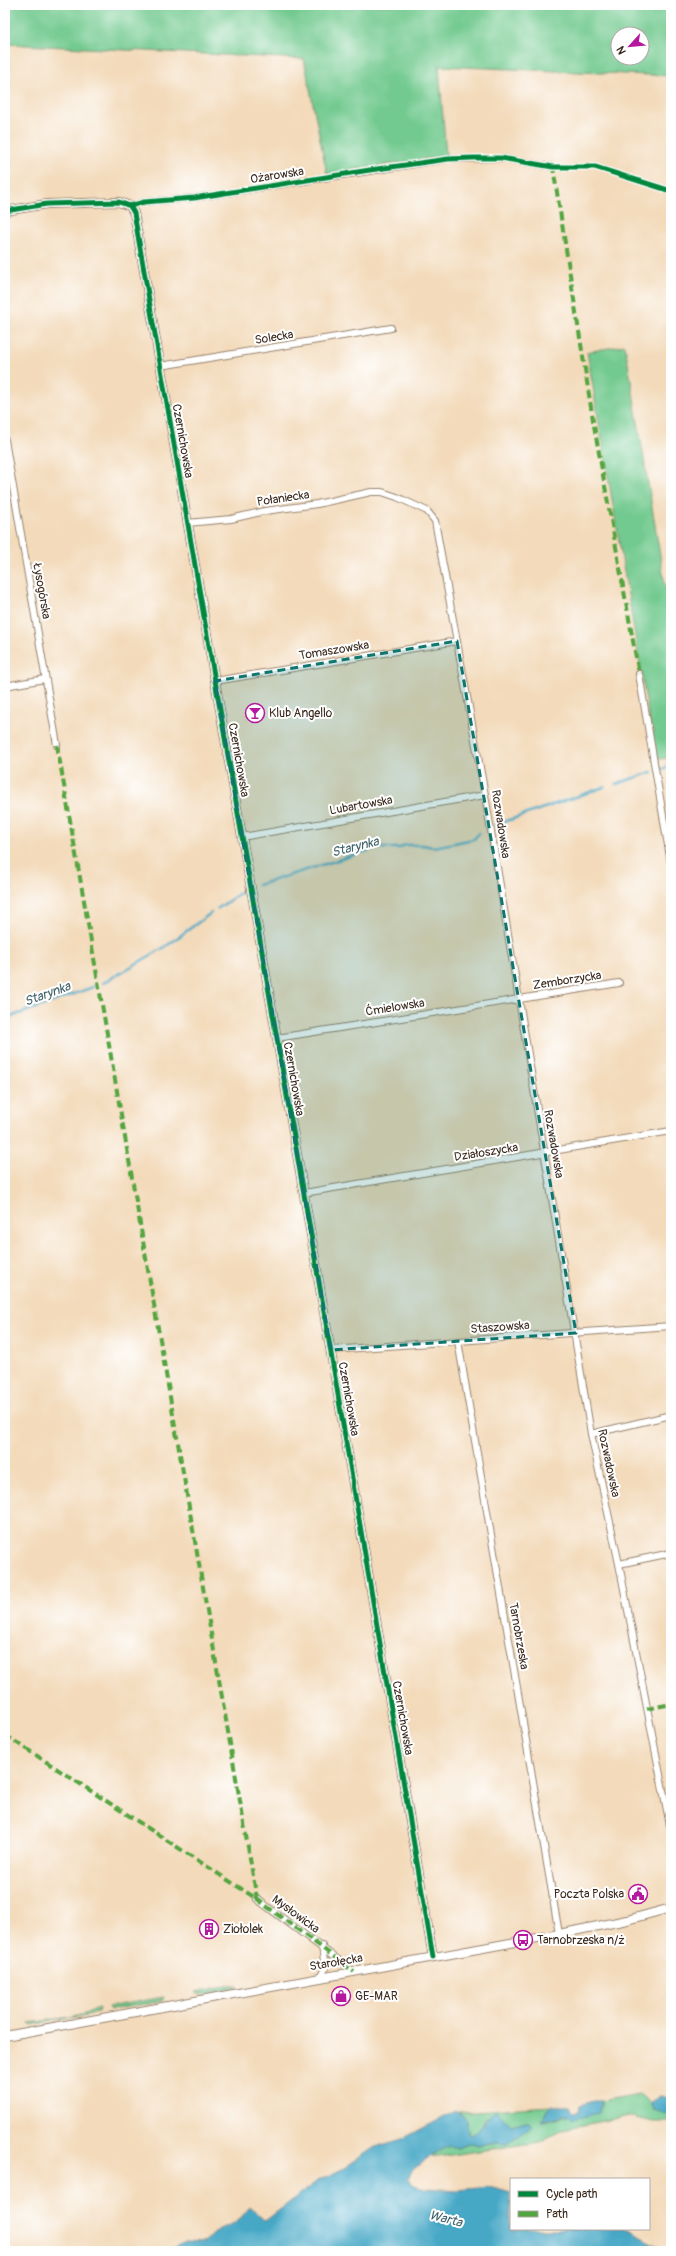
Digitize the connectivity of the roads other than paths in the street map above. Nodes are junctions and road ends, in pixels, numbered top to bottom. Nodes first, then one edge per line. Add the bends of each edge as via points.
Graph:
1 (553, 167) dead end
2 (130, 206) junction
3 (5, 211) edge
4 (391, 328) dead end
5 (160, 366) junction
6 (5, 440) edge
7 (382, 492) joint
8 (187, 524) junction
9 (457, 641) junction
10 (638, 674) dead end
11 (45, 679) junction
12 (215, 681) junction
13 (5, 686) edge
14 (57, 745) dead end
15 (485, 795) junction
16 (242, 837) junction
17 (671, 863) edge
18 (619, 983) dead end
19 (518, 998) junction
20 (277, 1038) junction
21 (671, 1131) edge
22 (544, 1153) junction
23 (304, 1193) junction
24 (671, 1326) edge
25 (576, 1333) junction
26 (458, 1341) junction
27 (331, 1350) junction
28 (671, 1415) edge
29 (591, 1434) junction
30 (671, 1553) edge
31 (620, 1564) junction
32 (671, 1831) edge
33 (257, 1899) dead end
34 (671, 1908) edge
35 (559, 1934) junction
36 (322, 1946) junction
37 (433, 1957) junction
38 (354, 1972) junction
39 (320, 1977) junction
40 (5, 2036) edge

1 - 2 street, Ożarowska via 501,158 448,160
2 - 3 street, Ożarowska via 119,202 47,204
2 - 5 street, Czernichowska via 134,213
4 - 5 street, Solecka
5 - 8 street, Czernichowska
6 - 11 street, Łysogórska
7 - 8 street, Połaniecka via 265,511 232,519
7 - 9 street, Rozwadowska via 397,496 427,511 436,521
8 - 12 street, Czernichowska
9 - 12 street, Tomaszowska
9 - 15 street, Rozwadowska
10 - 17 street
11 - 13 street
11 - 14 street, Łysogórska
12 - 16 street, Czernichowska
15 - 16 street, Lubartowska
15 - 19 street, Rozwadowska
16 - 20 street, Czernichowska
18 - 19 street, Zemborzycka
19 - 20 street, Ćmielowska
19 - 22 street, Rozwadowska
20 - 23 street, Czernichowska
21 - 22 street, Działoszycka
22 - 23 street, Działoszycka
22 - 25 street, Rozwadowska
23 - 27 street, Czernichowska
24 - 25 street, Staszowska
25 - 26 street, Staszowska
25 - 29 street, Rozwadowska
26 - 27 street, Staszowska
26 - 35 street, Tarnobrzeska
27 - 37 street, Czernichowska
28 - 29 street
29 - 31 street, Rozwadowska
30 - 31 street
31 - 32 street, Rozwadowska
33 - 36 street, Mysłowicka
34 - 35 street, Starołęcka
35 - 37 street, Starołęcka
36 - 38 street, Mysłowicka
36 - 39 street, Mysłowicka via 325,1968
37 - 38 street, Starołęcka
38 - 39 street, Starołęcka
39 - 40 street, Starołęcka

